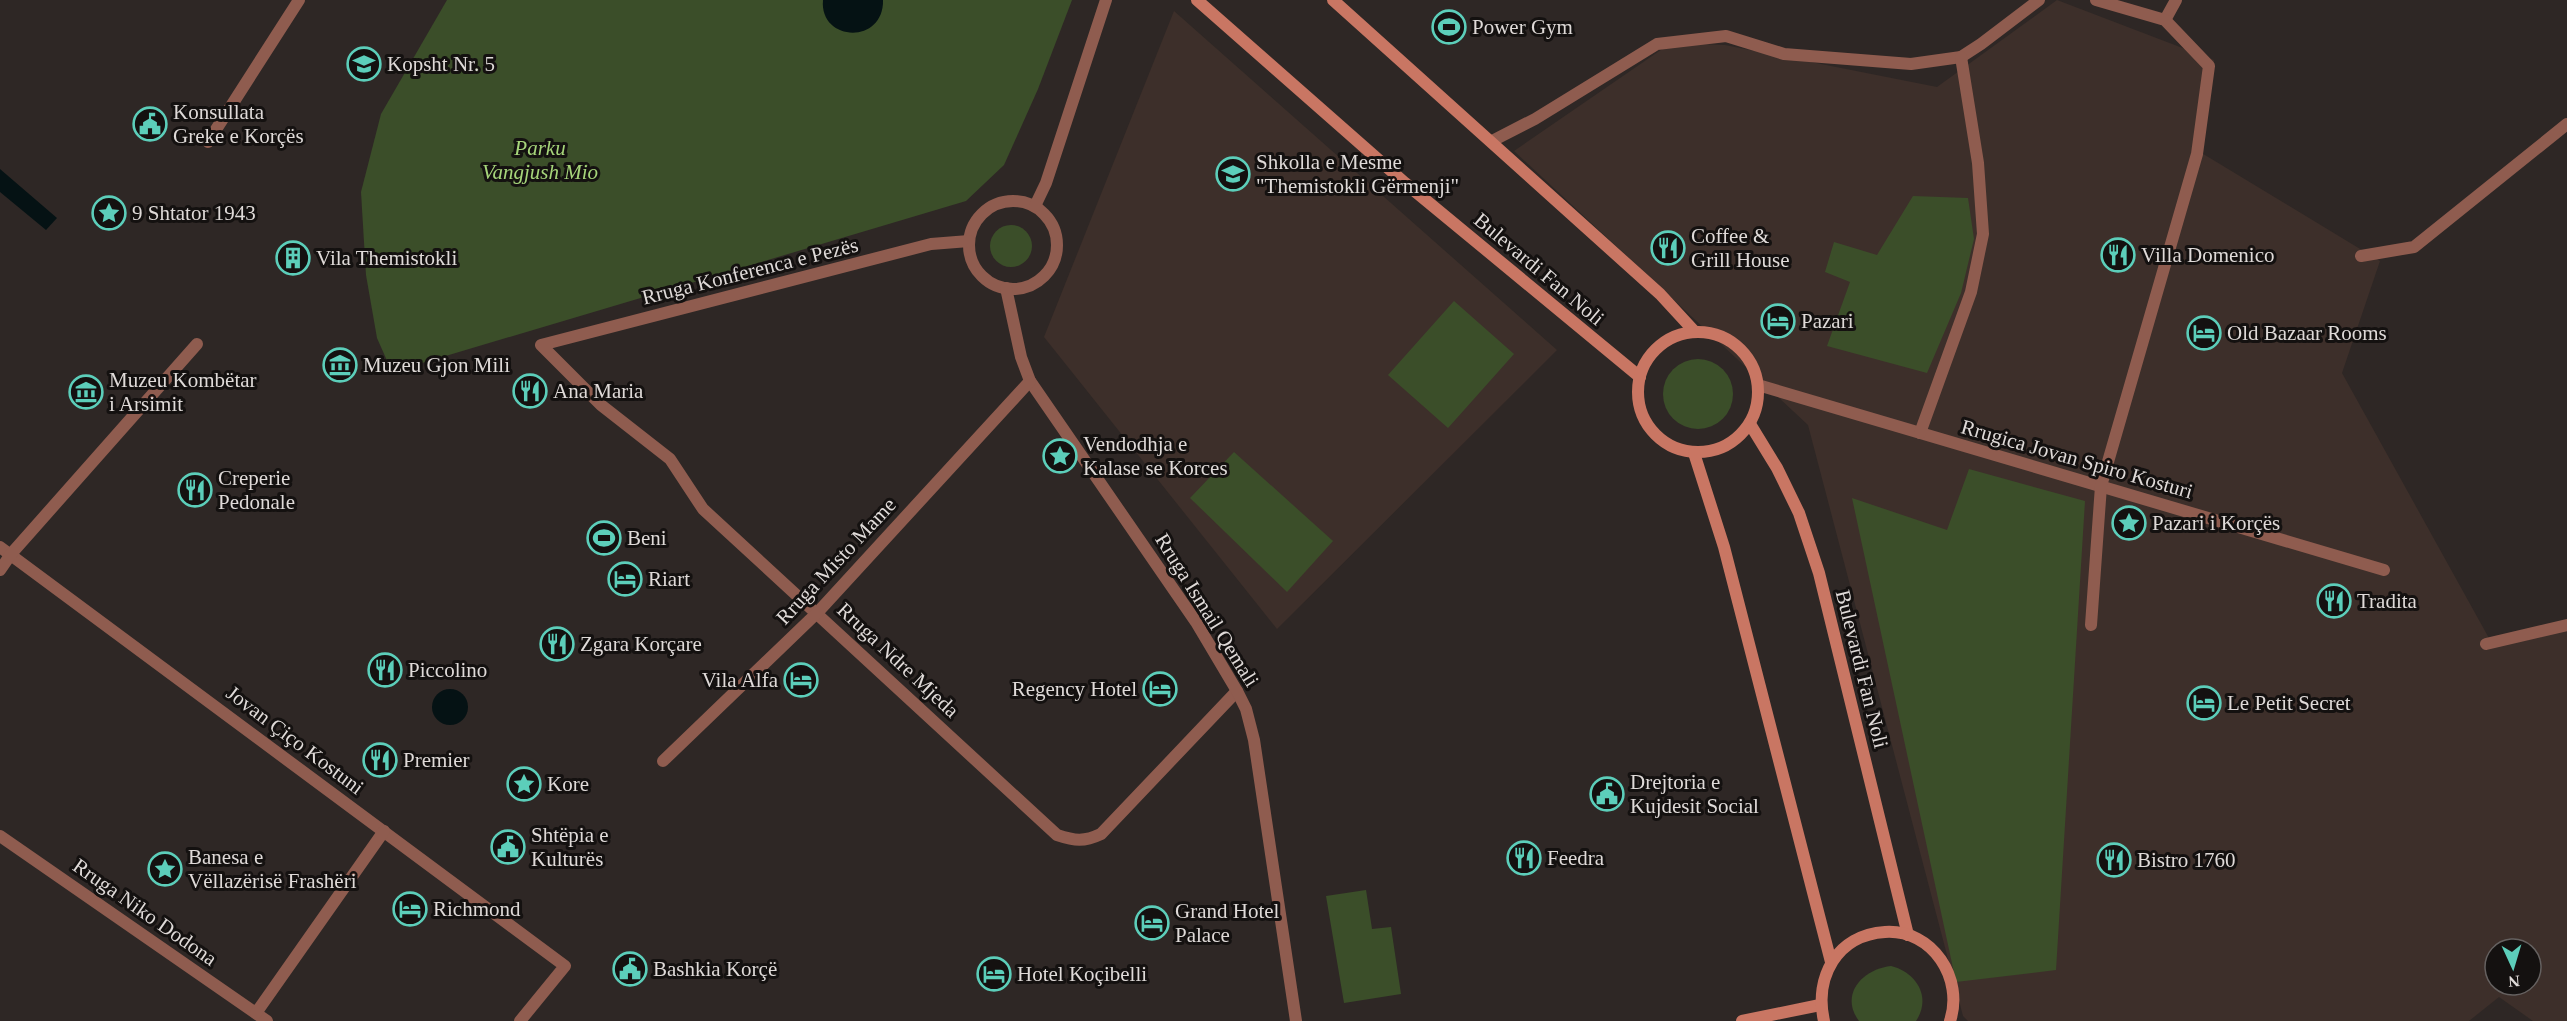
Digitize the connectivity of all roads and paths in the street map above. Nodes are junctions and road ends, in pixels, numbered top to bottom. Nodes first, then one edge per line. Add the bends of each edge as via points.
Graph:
1 (298, 0) edge
2 (1106, 0) edge
3 (1197, 0) edge
4 (1333, 0) edge
5 (2039, 0) edge
6 (2096, 0) edge
7 (2176, 0) edge
8 (2165, 20) junction
9 (1961, 57) junction
10 (2567, 124) edge
11 (1492, 141) junction
12 (208, 142) dead end
13 (1035, 206) junction
14 (969, 241) junction
15 (2361, 256) dead end
16 (1006, 288) junction
17 (1695, 332) junction
18 (197, 344) dead end
19 (541, 345) joint
20 (1640, 377) junction
21 (1030, 381) junction
22 (1758, 385) junction
23 (1750, 424) junction
24 (1920, 433) junction
25 (1694, 453) junction
26 (2101, 486) junction
27 (0, 547) edge
28 (11, 554) junction
29 (0, 570) edge
30 (2384, 570) dead end
31 (818, 612) junction
32 (2091, 625) dead end
33 (2567, 625) edge
34 (2486, 644) dead end
35 (1237, 691) junction
36 (663, 761) dead end
37 (384, 831) junction
38 (0, 836) edge
39 (1908, 935) junction
40 (1831, 962) junction
41 (1820, 1005) junction
42 (256, 1014) junction
43 (267, 1021) edge
44 (520, 1021) edge
45 (1296, 1021) edge
46 (1742, 1021) edge
47 (1824, 1021) edge
48 (1950, 1021) edge

1 - 12 street
2 - 13 street
3 - 20 main road, Bulevardi Fan Noli via 1405,183
4 - 11 main road
5 - 9 street
6 - 8 street
7 - 8 street
8 - 26 street via 2209,66 2197,154
9 - 11 street via 1911,64 1785,54 1726,36 1657,44
9 - 24 street via 1978,163 1983,234 1971,291
10 - 15 street via 2414,247
11 - 17 main road via 1660,294
13 - 14 street via 1014,201 992,206 976,220
13 - 16 street via 1051,222 1056,254 1038,281 1018,289
14 - 16 street via 978,272
14 - 19 street, Rruga Konferenca e Pezës via 931,244
16 - 21 street, Rruga Ismail Qemali
17 - 20 main road via 1676,336 1660,346 1647,360
17 - 22 main road via 1730,340 1744,352
18 - 28 street
19 - 31 street, Rruga Ndre Mjeda via 601,405 670,459 703,509
20 - 25 main road via 1638,395 1649,428 1669,445
21 - 31 street, Rruga Misto Mame
21 - 35 street, Rruga Ismail Qemali via 1196,622
22 - 23 main road via 1758,405
22 - 24 street, Rrugica Jovan Spiro Kosturi
23 - 25 main road via 1735,440 1716,450
23 - 39 main road, Bulevardi Fan Noli via 1799,513 1819,573
24 - 26 street, Rrugica Jovan Spiro Kosturi
25 - 40 main road via 1727,558
26 - 30 street, Rrugica Jovan Spiro Kosturi
26 - 32 street
27 - 28 street, Jovan Çiço Kostuni
28 - 29 street
28 - 37 street, Jovan Çiço Kostuni
31 - 35 street, Rruga Ndre Mjeda via 1058,835 1072,841 1087,841 1101,834
31 - 36 street, Rruga Misto Mame
33 - 34 street
35 - 45 street, Rruga Ismail Qemali via 1254,740
37 - 42 street
37 - 44 street, Jovan Çiço Kostuni via 565,966
38 - 42 street, Rruga Niko Dodona
39 - 40 main road via 1865,935 1846,946
39 - 48 main road via 1930,947 1947,967 1954,990
40 - 41 main road
41 - 46 main road
41 - 47 main road
42 - 43 street, Rruga Niko Dodona

